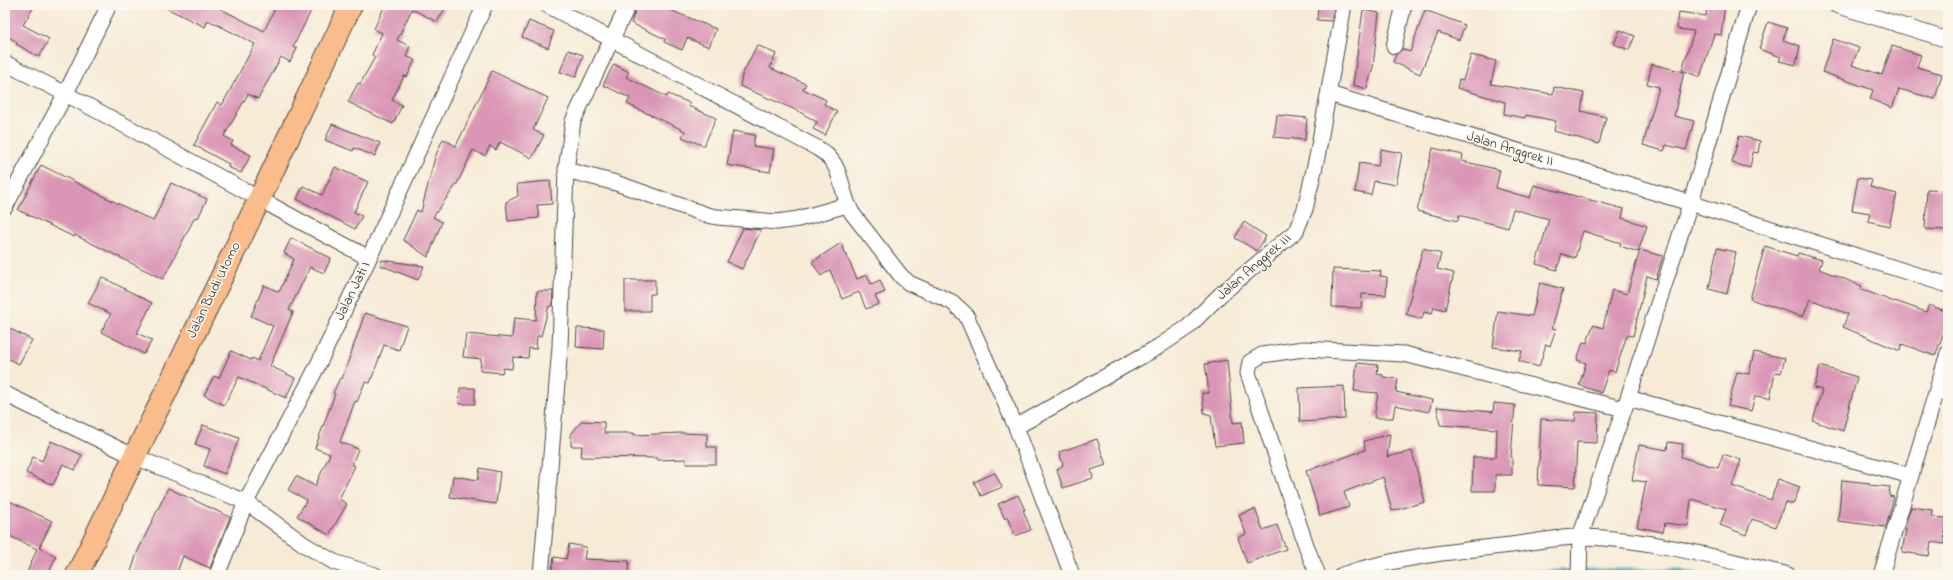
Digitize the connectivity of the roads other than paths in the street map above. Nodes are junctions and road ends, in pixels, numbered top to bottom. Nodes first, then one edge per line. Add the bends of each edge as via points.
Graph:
1 (109, 5) edge
2 (351, 5) edge
3 (485, 5) edge
4 (547, 5) edge
5 (628, 5) edge
6 (1344, 5) edge
7 (1404, 5) edge
8 (1749, 5) edge
9 (1836, 5) edge
10 (611, 38) junction
11 (1948, 40) edge
12 (1394, 46) dead end
13 (5, 63) edge
14 (66, 93) junction
15 (1329, 94) junction
16 (566, 170) junction
17 (259, 200) junction
18 (1690, 203) junction
19 (848, 205) junction
20 (5, 207) edge
21 (369, 258) junction
22 (1948, 284) edge
23 (1948, 353) edge
24 (5, 394) edge
25 (1626, 403) junction
26 (1016, 427) junction
27 (133, 456) junction
28 (1911, 476) junction
29 (246, 502) junction
30 (1580, 543) junction
31 (1579, 574) edge
32 (77, 575) edge
33 (217, 575) edge
34 (375, 575) edge
35 (541, 575) edge
36 (1072, 575) edge
37 (1318, 575) edge
38 (1342, 575) edge
39 (1788, 575) edge
40 (1881, 575) edge

1 - 14 street
2 - 17 main road, Jalan Budi Utomo
3 - 21 street, Jalan Jati I
4 - 10 street
5 - 10 street
6 - 15 street, Jalan Anggrek III
7 - 12 street
8 - 18 street
9 - 11 street
10 - 16 street via 573,120
10 - 19 street via 826,154 836,166
13 - 14 street
14 - 17 street
14 - 20 street
15 - 18 street, Jalan Anggrek II
15 - 26 street, Jalan Anggrek III via 1306,209 1296,231 1220,295 1188,327 1158,348
16 - 19 street via 616,183 707,215 724,218 777,222
16 - 35 street via 560,348
17 - 21 street
17 - 27 main road, Jalan Budi Utomo
18 - 22 street, Jalan Anggrek II
18 - 25 street
19 - 26 street via 902,276 920,289 952,302 966,316
21 - 29 street, Jalan Jati I via 316,369
23 - 28 street
24 - 27 street
25 - 28 street
25 - 30 street
25 - 37 street via 1404,354 1303,350 1262,355 1250,362 1248,373
26 - 36 street
27 - 29 street
27 - 32 main road, Jalan Budi Utomo
28 - 40 street
29 - 33 street, Jalan Jati I
29 - 34 street via 305,545 334,562
30 - 31 street
30 - 38 street via 1434,554 1372,566
30 - 39 street via 1644,544 1704,554

